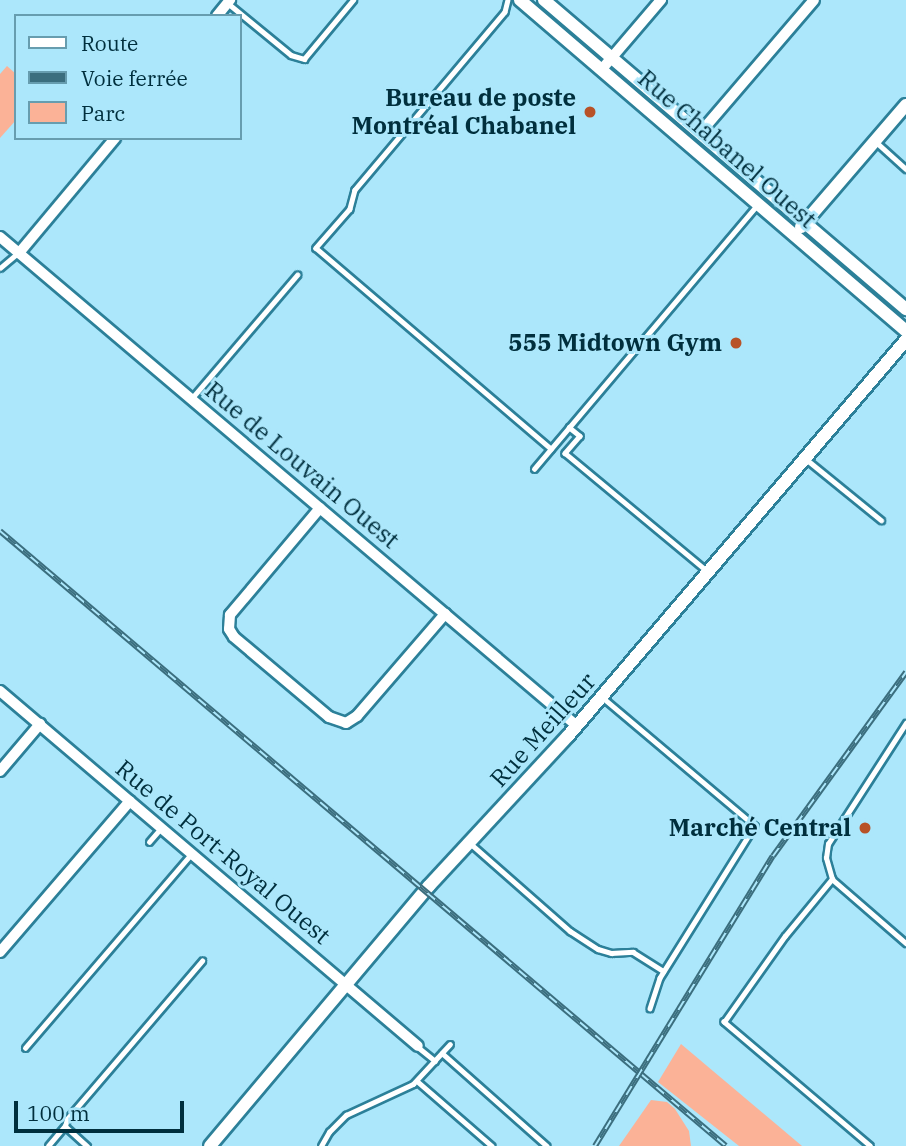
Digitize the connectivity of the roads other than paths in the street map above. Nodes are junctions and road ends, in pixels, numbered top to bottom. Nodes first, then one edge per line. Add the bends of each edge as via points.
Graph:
1 (353, 0) edge
2 (508, 0) edge
3 (520, 0) edge
4 (544, 0) edge
5 (661, 0) edge
6 (814, 0) edge
7 (229, 1) edge
8 (612, 58) junction
9 (602, 69) junction
10 (906, 105) edge
11 (700, 132) junction
12 (113, 140) edge
13 (875, 141) junction
14 (906, 169) edge
15 (759, 203) junction
16 (805, 222) junction
17 (795, 234) junction
18 (0, 237) edge
19 (19, 253) junction
20 (0, 268) edge
21 (297, 275) dead end
22 (906, 309) edge
23 (906, 331) edge
24 (906, 340) edge
25 (191, 399) junction
26 (569, 427) junction
27 (551, 449) junction
28 (805, 458) junction
29 (534, 469) dead end
30 (320, 508) junction
31 (881, 520) dead end
32 (708, 572) junction
33 (445, 614) junction
34 (0, 691) edge
35 (602, 697) junction
36 (906, 723) edge
37 (40, 724) junction
38 (577, 726) junction
39 (0, 771) edge
40 (130, 801) junction
41 (162, 828) junction
42 (149, 842) dead end
43 (469, 842) junction
44 (191, 853) junction
45 (832, 879) junction
46 (906, 943) edge
47 (0, 952) edge
48 (202, 961) dead end
49 (664, 971) junction
50 (347, 985) junction
51 (650, 1009) dead end
52 (450, 1044) dead end
53 (418, 1046) joint
54 (25, 1048) dead end
55 (442, 1054) junction
56 (435, 1061) junction
57 (417, 1081) junction
58 (65, 1126) junction
59 (48, 1146) edge
60 (88, 1146) edge
61 (210, 1146) edge
62 (321, 1146) edge
63 (492, 1146) edge
64 (547, 1146) edge
65 (870, 1146) edge

1 - 7 lane via 304,60 291,55
2 - 27 lane via 505,12 355,190 350,209 316,248
3 - 9 street, Rue Chabanel Ouest
4 - 8 street, Rue Chabanel Ouest
5 - 8 street
6 - 11 street
8 - 9 street
8 - 11 street, Rue Chabanel Ouest
9 - 15 street, Rue Chabanel Ouest
10 - 13 street
11 - 16 street, Rue Chabanel Ouest
12 - 19 street
13 - 14 lane
13 - 16 street
15 - 17 street, Rue Chabanel Ouest
15 - 26 lane
16 - 17 street
16 - 22 street, Rue Chabanel Ouest
17 - 23 street, Rue Chabanel Ouest
18 - 19 street, Rue de Louvain Ouest
19 - 20 lane
19 - 25 street, Rue de Louvain Ouest
21 - 25 lane
24 - 28 street, Rue Meilleur
25 - 30 street, Rue de Louvain Ouest
26 - 27 lane
26 - 32 lane via 580,436 565,453
27 - 29 lane
28 - 31 lane
28 - 32 street, Rue Meilleur
30 - 33 street, Rue de Louvain Ouest
30 - 33 street via 231,614 228,625 234,637 329,717 343,723 355,719
32 - 35 street, Rue Meilleur
33 - 38 street, Rue de Louvain Ouest
34 - 37 street, Rue de Port-Royal Ouest
35 - 38 street, Rue Meilleur
35 - 49 lane via 755,826
36 - 45 lane via 828,844 826,858
37 - 39 street
37 - 40 street, Rue de Port-Royal Ouest
38 - 43 street, Rue Meilleur
40 - 41 street, Rue de Port-Royal Ouest
40 - 47 street
41 - 42 lane
41 - 44 street, Rue de Port-Royal Ouest
43 - 49 lane via 570,931 603,951 633,952
43 - 50 street, Rue Meilleur
44 - 50 street, Rue de Port-Royal Ouest
44 - 54 lane
45 - 46 lane
45 - 65 lane via 724,1021
48 - 58 lane
49 - 51 lane
50 - 53 street, Rue de Port-Royal Ouest
50 - 61 street, Rue Meilleur
52 - 55 lane
53 - 56 lane
55 - 56 lane
55 - 64 lane
56 - 57 lane
57 - 62 lane via 346,1115
57 - 63 lane
58 - 59 lane
58 - 60 lane

